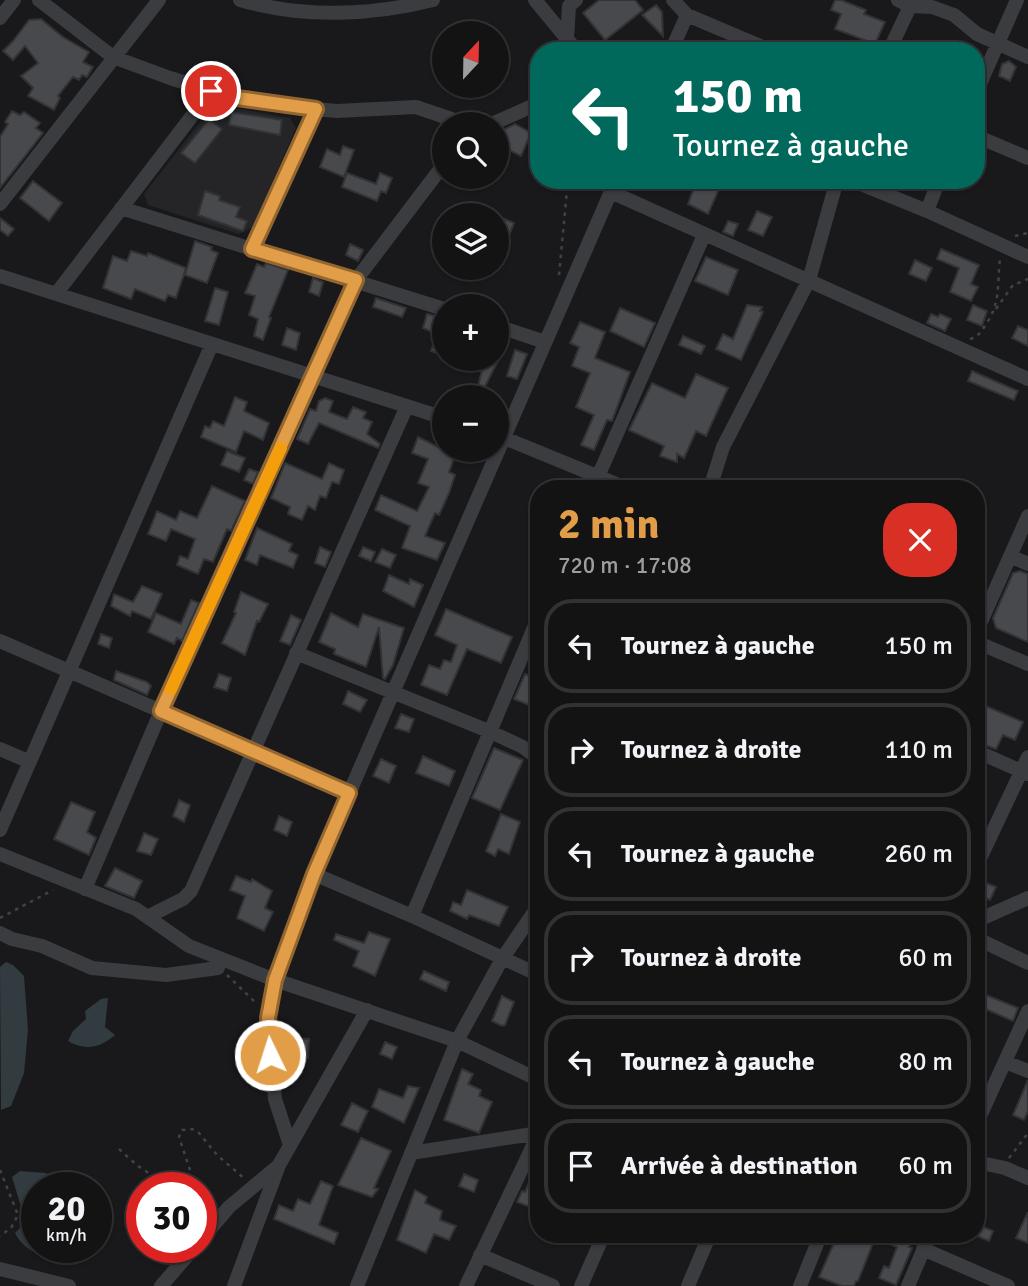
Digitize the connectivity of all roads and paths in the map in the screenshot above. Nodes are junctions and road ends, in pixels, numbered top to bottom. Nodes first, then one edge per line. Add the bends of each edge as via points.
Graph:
1 (14, 0) edge
2 (39, 0) edge
3 (159, 0) edge
4 (240, 0) edge
5 (433, 0) edge
6 (535, 0) edge
7 (576, 0) edge
8 (673, 0) edge
9 (1017, 0) edge
10 (907, 2) edge
11 (687, 15) junction
12 (0, 18) edge
13 (567, 39) junction
14 (570, 42) edge
15 (675, 42) edge
16 (751, 42) edge
17 (892, 42) edge
18 (998, 44) junction
19 (113, 57) junction
20 (1028, 57) edge
21 (985, 73) edge
22 (211, 91) junction
23 (530, 107) edge
24 (316, 109) junction
25 (432, 112) edge
26 (509, 116) edge
27 (985, 140) edge
28 (1028, 158) edge
29 (432, 180) edge
30 (567, 189) edge
31 (612, 189) edge
32 (619, 189) edge
33 (834, 189) edge
34 (873, 189) edge
35 (936, 189) edge
36 (0, 204) edge
37 (121, 208) junction
38 (927, 211) junction
39 (704, 235) junction
40 (1002, 245) junction
41 (252, 249) junction
42 (1028, 257) edge
43 (0, 276) edge
44 (559, 279) dead end
45 (1028, 279) edge
46 (356, 280) junction
47 (809, 281) junction
48 (56, 294) junction
49 (432, 305) edge
50 (995, 312) junction
51 (509, 330) edge
52 (545, 342) junction
53 (212, 344) junction
54 (952, 345) junction
55 (314, 376) junction
56 (1028, 379) edge
57 (407, 406) junction
58 (432, 414) edge
59 (509, 419) edge
60 (509, 440) edge
61 (490, 462) edge
62 (589, 480) edge
63 (596, 480) edge
64 (713, 480) edge
65 (1028, 516) edge
66 (1010, 556) junction
67 (1028, 564) edge
68 (985, 613) edge
69 (530, 639) edge
70 (0, 641) edge
71 (985, 646) edge
72 (296, 653) junction
73 (1028, 664) edge
74 (69, 671) junction
75 (395, 692) junction
76 (161, 711) junction
77 (491, 732) junction
78 (0, 749) edge
79 (253, 751) junction
80 (530, 752) edge
81 (985, 755) edge
82 (1028, 757) edge
83 (30, 762) junction
84 (1025, 773) edge
85 (349, 793) junction
86 (0, 830) edge
87 (985, 850) edge
88 (0, 855) edge
89 (314, 874) junction
90 (69, 884) junction
91 (85, 889) junction
92 (1028, 898) edge
93 (149, 916) junction
94 (412, 916) junction
95 (985, 917) edge
96 (0, 918) edge
97 (530, 918) edge
98 (0, 933) edge
99 (985, 942) edge
100 (502, 959) junction
101 (1028, 962) edge
102 (218, 968) joint
103 (530, 971) edge
104 (275, 980) junction
105 (367, 1010) junction
106 (1028, 1011) edge
107 (268, 1018) junction
108 (457, 1041) junction
109 (1005, 1062) junction
110 (1028, 1071) edge
111 (530, 1076) edge
112 (985, 1105) edge
113 (1028, 1133) edge
114 (530, 1134) edge
115 (290, 1145) junction
116 (119, 1149) dead end
117 (530, 1152) edge
118 (411, 1153) junction
119 (985, 1164) edge
120 (279, 1165) junction
121 (1006, 1168) junction
122 (0, 1170) edge
123 (1028, 1178) edge
124 (253, 1184) junction
125 (217, 1221) edge
126 (0, 1236) edge
127 (600, 1243) edge
128 (706, 1243) edge
129 (817, 1243) edge
130 (926, 1243) edge
131 (923, 1249) junction
132 (480, 1255) junction
133 (181, 1263) edge
134 (0, 1269) edge
135 (69, 1286) edge
136 (161, 1286) edge
137 (234, 1286) edge
138 (357, 1286) edge
139 (466, 1286) edge
140 (553, 1286) edge
141 (581, 1286) edge
142 (688, 1286) edge
143 (800, 1286) edge
144 (908, 1286) edge
145 (1008, 1286) edge

1 - 12 street
2 - 19 street
3 - 19 street
4 - 5 street via 301,11 351,12
6 - 13 street
7 - 13 street via 569,6
8 - 11 street
9 - 18 street
10 - 17 street
10 - 18 street via 954,15
11 - 15 street
11 - 16 street
13 - 14 street
18 - 20 street
18 - 21 street
19 - 22 street
19 - 36 street
22 - 24 street
22 - 37 street
23 - 26 street
24 - 25 street via 416,107
24 - 41 street
27 - 28 street
29 - 46 street
30 - 44 path
31 - 52 street
32 - 39 street
33 - 47 street
34 - 38 street
35 - 38 street
37 - 41 street
37 - 48 street
38 - 40 street
39 - 47 street
39 - 63 street
40 - 42 street
40 - 50 path
41 - 46 street
43 - 48 street
45 - 50 path via 1013,285
46 - 49 street
46 - 55 street
47 - 54 street
47 - 64 street via 723,447
48 - 53 street
50 - 54 path via 976,338
51 - 52 street
52 - 59 street
53 - 55 street
53 - 74 street
54 - 56 street
55 - 57 street
55 - 76 street
57 - 58 street
57 - 72 street
60 - 62 street
61 - 75 street
65 - 66 street
66 - 67 street
66 - 68 street
69 - 77 street
70 - 74 street
71 - 73 street
72 - 75 street
72 - 79 street
74 - 76 street
74 - 83 street
75 - 77 street
75 - 85 street
76 - 79 street
76 - 91 street
77 - 80 street
77 - 94 street
78 - 83 street
79 - 85 street
79 - 93 street via 191,891
81 - 84 street
82 - 84 street
83 - 86 street
84 - 87 street
85 - 89 street
88 - 90 street
89 - 94 street
89 - 104 street
90 - 91 street
90 - 96 path
91 - 93 street
92 - 95 street
93 - 104 street via 189,946
94 - 100 street
97 - 100 street
98 - 102 street via 92,968 166,975
99 - 101 street
100 - 103 street
100 - 108 street
102 - 107 path
104 - 105 street
104 - 107 street
105 - 108 street
105 - 115 street
106 - 109 street
107 - 115 street via 275,1099
108 - 111 street
108 - 118 street
109 - 110 street
109 - 112 street
113 - 121 path via 1010,1155
114 - 118 street
115 - 120 street
116 - 124 path via 156,1178 183,1177 191,1173 179,1137 182,1130 192,1129
117 - 132 street
118 - 138 street
119 - 121 street
120 - 124 street
120 - 137 street
121 - 123 street
122 - 126 path via 18,1214
124 - 125 street
127 - 141 street
128 - 142 street
129 - 143 street
130 - 131 street
131 - 144 street
131 - 145 street
132 - 139 street
132 - 140 street
133 - 136 street
134 - 135 street

